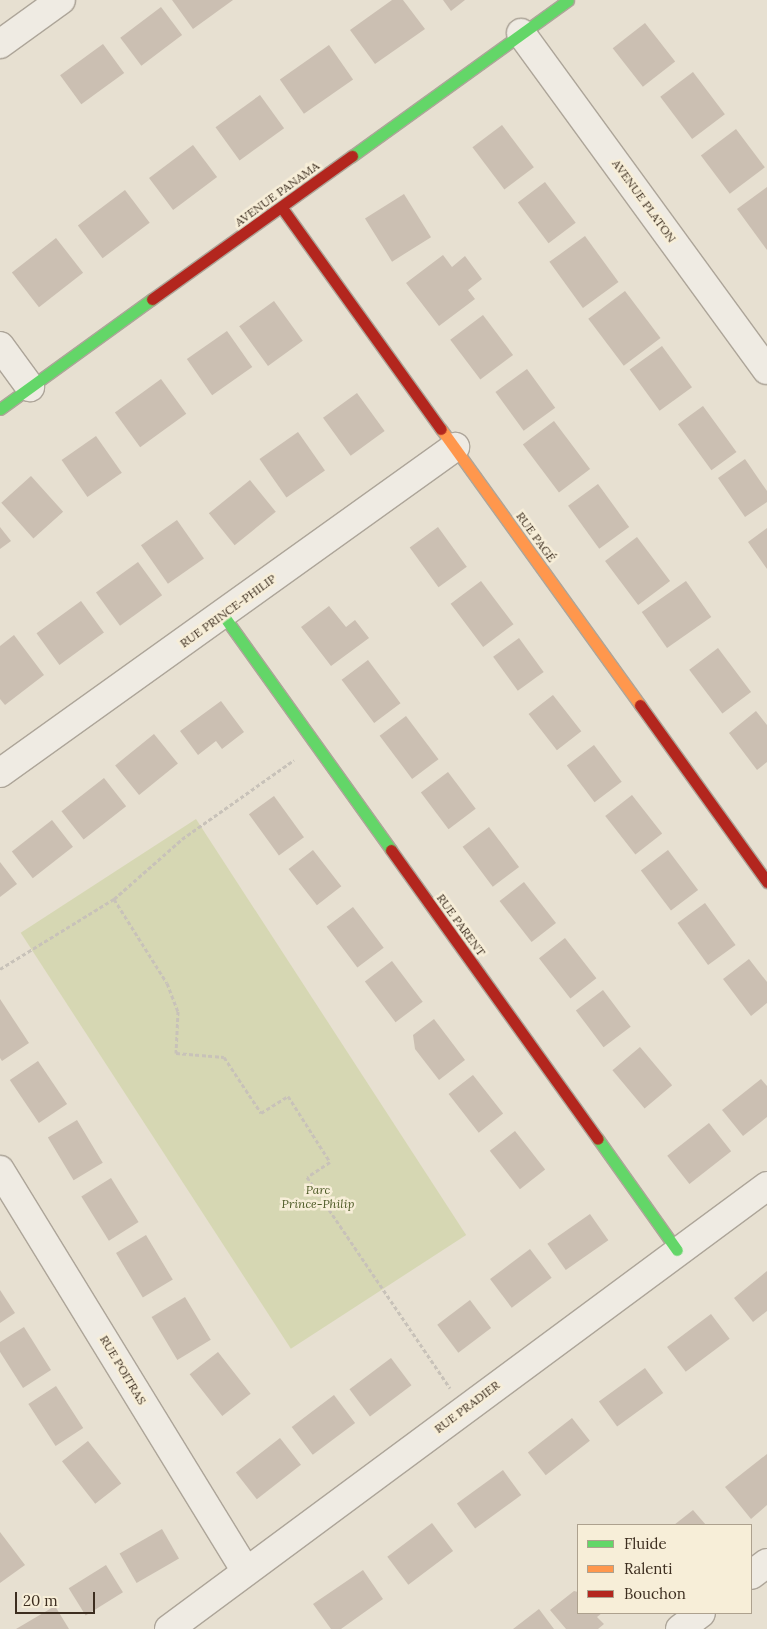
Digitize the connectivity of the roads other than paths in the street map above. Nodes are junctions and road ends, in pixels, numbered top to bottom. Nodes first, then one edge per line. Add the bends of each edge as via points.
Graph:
1 (61, 0) edge
2 (568, 0) edge
3 (522, 33) junction
4 (0, 44) edge
5 (282, 208) junction
6 (0, 346) edge
7 (767, 370) edge
8 (30, 387) junction
9 (0, 409) edge
10 (455, 447) junction
11 (223, 614) junction
12 (0, 773) edge
13 (767, 882) edge
14 (0, 1170) edge
15 (767, 1186) edge
16 (677, 1250) junction
17 (767, 1563) edge
18 (246, 1571) junction
19 (752, 1574) edge
20 (700, 1614) edge
21 (169, 1629) edge
22 (680, 1629) edge

1 - 4 street
2 - 3 street, AVENUE PANAMA
3 - 5 street, AVENUE PANAMA
3 - 7 street, AVENUE PLATON
5 - 8 street, AVENUE PANAMA
5 - 10 street, RUE PAGÉ
6 - 8 street
8 - 9 street, AVENUE PANAMA
10 - 11 street, RUE PRINCE-PHILIP
10 - 13 street, RUE PAGÉ
11 - 12 street, RUE PRINCE-PHILIP
11 - 16 street, RUE PARENT
14 - 18 street, RUE POITRAS
15 - 16 street, RUE PRADIER
16 - 18 street, RUE PRADIER
17 - 19 street
18 - 21 street, RUE PRADIER
20 - 22 street

